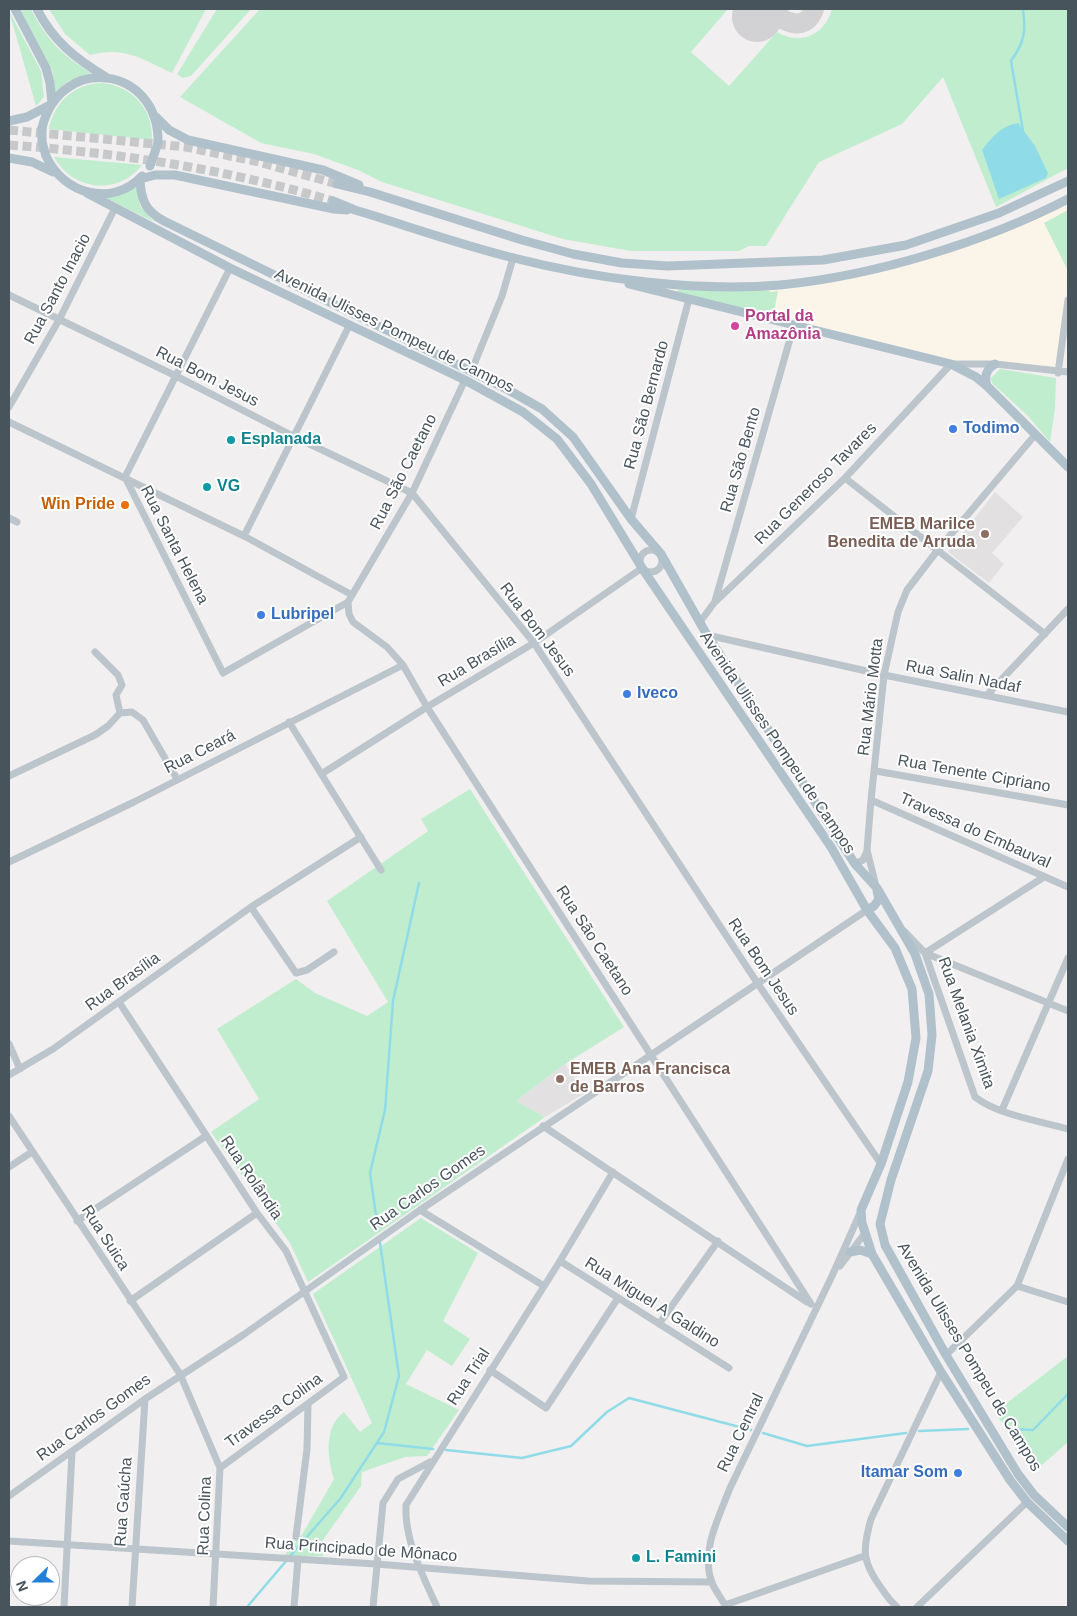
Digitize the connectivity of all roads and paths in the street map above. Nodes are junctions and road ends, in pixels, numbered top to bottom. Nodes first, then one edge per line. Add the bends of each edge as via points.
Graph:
1 (15, 9) edge
2 (37, 9) edge
3 (106, 77) junction
4 (51, 104) junction
5 (156, 117) junction
6 (9, 121) edge
7 (9, 158) edge
8 (55, 173) junction
9 (140, 179) junction
10 (1068, 181) edge
11 (337, 184) tunnel mouth
12 (370, 192) junction
13 (87, 193) junction
14 (1068, 199) edge
15 (333, 201) tunnel mouth
16 (115, 208) junction
17 (355, 210) junction
18 (513, 258) junction
19 (230, 268) junction
20 (568, 270) junction
21 (9, 295) edge
22 (689, 299) junction
23 (1068, 300) edge
24 (59, 320) junction
25 (794, 325) junction
26 (349, 326) junction
27 (951, 364) junction
28 (995, 364) junction
29 (471, 372) junction
30 (1068, 372) edge
31 (1058, 373) junction
32 (176, 376) junction
33 (465, 380) junction
34 (987, 386) junction
35 (9, 407) edge
36 (9, 422) edge
37 (1035, 435) junction
38 (295, 437) junction
39 (1068, 467) edge
40 (125, 477) junction
41 (845, 478) junction
42 (412, 493) junction
43 (9, 518) edge
44 (631, 519) junction
45 (17, 522) dead end
46 (244, 536) junction
47 (937, 551) junction
48 (661, 554) junction
49 (642, 568) junction
50 (350, 598) junction
51 (714, 603) junction
52 (1068, 609) edge
53 (700, 622) junction
54 (1045, 634) junction
55 (707, 635) junction
56 (534, 643) junction
57 (95, 652) dead end
58 (403, 665) junction
59 (223, 673) joint
60 (884, 675) junction
61 (987, 695) junction
62 (426, 707) junction
63 (1068, 712) edge
64 (120, 713) junction
65 (289, 722) junction
66 (876, 771) junction
67 (323, 773) junction
68 (9, 776) edge
69 (177, 779) junction
70 (871, 800) junction
71 (1068, 805) edge
72 (362, 837) junction
73 (868, 850) junction
74 (9, 862) edge
75 (855, 864) junction
76 (381, 870) dead end
77 (1044, 877) junction
78 (1068, 887) edge
79 (876, 888) junction
80 (251, 907) junction
81 (867, 910) junction
82 (904, 931) junction
83 (334, 952) dead end
84 (925, 953) junction
85 (1068, 958) edge
86 (758, 984) junction
87 (119, 1002) junction
88 (1048, 1003) junction
89 (1068, 1011) edge
90 (9, 1044) edge
91 (651, 1056) junction
92 (20, 1069) junction
93 (9, 1075) edge
94 (1002, 1110) junction
95 (9, 1116) edge
96 (543, 1126) junction
97 (1068, 1129) edge
98 (206, 1136) junction
99 (32, 1152) junction
100 (1068, 1159) edge
101 (881, 1164) junction
102 (9, 1167) edge
103 (614, 1172) junction
104 (892, 1180) junction
105 (420, 1210) junction
106 (861, 1210) junction
107 (256, 1213) junction
108 (77, 1221) junction
109 (880, 1224) junction
110 (865, 1233) junction
111 (718, 1241) junction
112 (850, 1252) junction
113 (872, 1254) junction
114 (560, 1261) junction
115 (832, 1276) junction
116 (544, 1286) junction
117 (1017, 1286) junction
118 (306, 1290) junction
119 (618, 1298) junction
120 (130, 1300) junction
121 (1068, 1302) edge
122 (814, 1306) junction
123 (659, 1324) junction
124 (946, 1355) junction
125 (729, 1368) dead end
126 (490, 1370) junction
127 (941, 1372) junction
128 (180, 1374) junction
129 (344, 1377) joint
130 (145, 1398) junction
131 (308, 1404) junction
132 (72, 1452) junction
133 (431, 1461) junction
134 (220, 1468) junction
135 (9, 1496) edge
136 (1027, 1502) junction
137 (1068, 1527) edge
138 (296, 1536) dead end
139 (9, 1541) edge
140 (1068, 1542) edge
141 (68, 1544) junction
142 (135, 1549) junction
143 (218, 1554) junction
144 (864, 1556) junction
145 (296, 1559) junction
146 (376, 1564) junction
147 (420, 1568) junction
148 (712, 1582) junction
149 (726, 1606) edge
150 (64, 1607) edge
151 (132, 1607) edge
152 (213, 1607) edge
153 (294, 1607) edge
154 (373, 1607) edge
155 (437, 1607) edge
156 (897, 1607) edge
157 (917, 1607) edge

1 - 4 main road via 46,68
2 - 3 main road via 46,27 63,47
3 - 4 main road via 74,83
3 - 5 main road via 137,90
4 - 6 main road via 27,117
4 - 8 main road, bridge via 42,128 42,142
5 - 9 main road, bridge via 158,143 150,166
5 - 12 main road via 174,134 188,140 322,170
7 - 8 main road via 32,162
8 - 13 main road via 66,184
9 - 13 main road via 115,192
9 - 17 main road via 175,175 334,209
9 - 29 main road, Avenida Ulisses Pompeu de Campos via 145,205 157,217
10 - 12 main road via 999,213 906,245 823,260 668,266 622,263 546,248
11 - 12 main road
13 - 16 main road, Avenida Ulisses Pompeu de Campos
14 - 20 main road via 998,231 951,247 875,268 779,285 683,285
15 - 17 main road
16 - 19 main road, Avenida Ulisses Pompeu de Campos
16 - 24 street, Rua Santo Inacio
17 - 18 main road
18 - 20 main road
18 - 29 street via 502,296
19 - 26 main road, Avenida Ulisses Pompeu de Campos
19 - 32 street, Rua Santa Helena
20 - 22 main road
21 - 24 street, Rua Bom Jesus
22 - 25 main road
22 - 44 street, Rua São Bernardo
23 - 31 street
24 - 32 street, Rua Bom Jesus
24 - 35 street, Rua Santo Inacio
25 - 27 main road
25 - 51 street, Rua São Bento
26 - 33 main road, Avenida Ulisses Pompeu de Campos
26 - 38 street
27 - 28 street
27 - 34 main road
27 - 41 street, Rua Generoso Tavares
28 - 31 street
28 - 34 main road via 986,372
29 - 44 main road, Avenida Ulisses Pompeu de Campos via 542,409 573,437
30 - 31 street
32 - 38 street, Rua Bom Jesus
32 - 40 street, Rua Santa Helena
33 - 42 street, Rua São Caetano
33 - 49 main road, Avenida Ulisses Pompeu de Campos via 523,412 557,439 591,484
34 - 37 main road
36 - 40 street
37 - 39 main road
37 - 47 street, Rua Mário Motta
38 - 42 street, Rua Bom Jesus
38 - 46 street
40 - 46 street
40 - 59 street, Rua Santa Helena
41 - 47 street
41 - 51 street, Rua Generoso Tavares
42 - 50 street, Rua São Caetano
42 - 56 street, Rua Bom Jesus
43 - 45 street
44 - 48 main road, Avenida Ulisses Pompeu de Campos
46 - 50 street
47 - 54 street
47 - 60 street, Rua Mário Motta via 907,590 892,634
48 - 49 street via 663,562 658,570 647,572
48 - 49 street via 654,549 643,552 640,557
48 - 53 main road, Avenida Ulisses Pompeu de Campos
49 - 56 street, Rua Brasília
49 - 81 main road, Avenida Ulisses Pompeu de Campos via 831,846
50 - 58 street, Rua São Caetano via 349,614 353,622 387,647
50 - 59 street, Rua São Caetano
51 - 53 street, Rua Generoso Tavares
52 - 54 street
53 - 55 main road, Avenida Ulisses Pompeu de Campos
54 - 61 street
55 - 60 street, Rua Salin Nadaf
55 - 75 main road, Avenida Ulisses Pompeu de Campos
56 - 62 street, Rua Brasília
56 - 86 street, Rua Bom Jesus
57 - 64 street via 118,675 122,685 116,695
58 - 62 street, Rua São Caetano
58 - 65 street, Rua Ceará
60 - 61 street, Rua Salin Nadaf
60 - 66 street, Rua Mário Motta
61 - 63 street, Rua Salin Nadaf
62 - 67 street, Rua Brasília
62 - 91 street, Rua São Caetano
64 - 68 street via 95,735
64 - 69 street via 132,712 143,720
65 - 67 street
65 - 69 street, Rua Ceará
66 - 70 street, Rua Mário Motta
66 - 71 street, Rua Tenente Cipriano
67 - 72 street
69 - 74 street, Rua Ceará
70 - 73 street, Rua Mário Motta
70 - 77 street, Travessa do Embauval
72 - 76 street
72 - 80 street, Rua Brasília
73 - 75 street
73 - 79 street, Rua Mário Motta
75 - 79 main road, Avenida Ulisses Pompeu de Campos
77 - 78 street, Travessa do Embauval
77 - 84 street
79 - 81 main road via 879,899
79 - 82 main road, Avenida Ulisses Pompeu de Campos
80 - 83 street via 296,973 307,970
80 - 87 street, Rua Brasília
81 - 86 street, Rua Carlos Gomes
81 - 101 main road, Avenida Ulisses Pompeu de Campos via 895,948 912,989 916,1038 908,1082
82 - 84 street, Rua Melania Ximita
82 - 104 main road, Avenida Ulisses Pompeu de Campos via 929,994 932,1035 928,1070
84 - 88 street
84 - 94 street, Rua Melania Ximita via 975,1097
85 - 88 street
86 - 91 street, Rua Carlos Gomes
86 - 101 street, Rua Bom Jesus
87 - 92 street, Rua Brasília
87 - 98 street, Rua Rolândia
88 - 89 street
88 - 94 street
90 - 92 street
91 - 96 street, Rua Carlos Gomes
91 - 122 street, Rua São Caetano
92 - 93 street, Rua Brasília
94 - 97 street, Rua Melania Ximita
95 - 99 street, Rua Suica
96 - 103 street
96 - 105 street, Rua Carlos Gomes
98 - 107 street, Rua Rolândia
98 - 108 street
99 - 102 street
99 - 108 street, Rua Suica
100 - 117 street
101 - 104 main road via 889,1171
101 - 106 main road, Avenida Ulisses Pompeu de Campos
103 - 111 street
103 - 114 street, Rua Trial
104 - 109 main road, Avenida Ulisses Pompeu de Campos
105 - 116 street
105 - 118 street, Rua Carlos Gomes
106 - 110 main road, Avenida Ulisses Pompeu de Campos
106 - 115 street, Rua Central
107 - 118 street, Rua Rolândia via 286,1251
107 - 120 street
108 - 120 street, Rua Suica
109 - 110 main road
109 - 124 main road, Avenida Ulisses Pompeu de Campos via 885,1245
110 - 112 street, Rua Central
110 - 113 main road, Avenida Ulisses Pompeu de Campos
111 - 122 street
111 - 123 street
112 - 113 main road via 860,1250
112 - 115 street, Rua Central
113 - 127 main road, Avenida Ulisses Pompeu de Campos
114 - 116 street, Rua Trial
114 - 119 street, Rua Miguel A Galdino
115 - 122 street, Rua Central
116 - 126 street, Rua Trial
117 - 121 street
117 - 124 street
118 - 128 street, Rua Carlos Gomes
118 - 129 street, Rua Rolândia
119 - 123 street, Rua Miguel A Galdino
119 - 126 street via 546,1408
120 - 128 street, Rua Suica
122 - 148 street, Rua Central via 717,1522 708,1554
123 - 125 street, Rua Miguel A Galdino
124 - 137 main road, Avenida Ulisses Pompeu de Campos via 1018,1474 1034,1495
126 - 133 street, Rua Trial
127 - 136 main road, Avenida Ulisses Pompeu de Campos
127 - 144 street via 871,1519
128 - 130 street, Rua Carlos Gomes
128 - 134 street, Rua Colina
129 - 131 street, Travessa Colina
130 - 132 street, Rua Carlos Gomes
130 - 142 street, Rua Gaúcha
131 - 134 street, Travessa Colina
131 - 138 street via 307,1449
132 - 135 street, Rua Carlos Gomes
132 - 141 street
133 - 146 street via 398,1479 390,1489 383,1503
133 - 147 street, Rua Trial via 406,1505 405,1520
134 - 143 street, Rua Colina
136 - 140 main road, Avenida Ulisses Pompeu de Campos
136 - 157 street
139 - 141 street, Rua Principado de Mônaco
141 - 142 street, Rua Principado de Mônaco
141 - 150 street
142 - 143 street, Rua Principado de Mônaco
142 - 151 street, Rua Gaúcha
143 - 145 street, Rua Principado de Mônaco
143 - 152 street, Rua Colina
144 - 149 street
144 - 156 street via 869,1572
145 - 146 street, Rua Principado de Mônaco
145 - 153 street
146 - 147 street, Rua Principado de Mônaco
146 - 154 street
147 - 148 street, Rua Principado de Mônaco via 588,1580
147 - 155 street, Rua Trial
148 - 149 street, Rua Central

